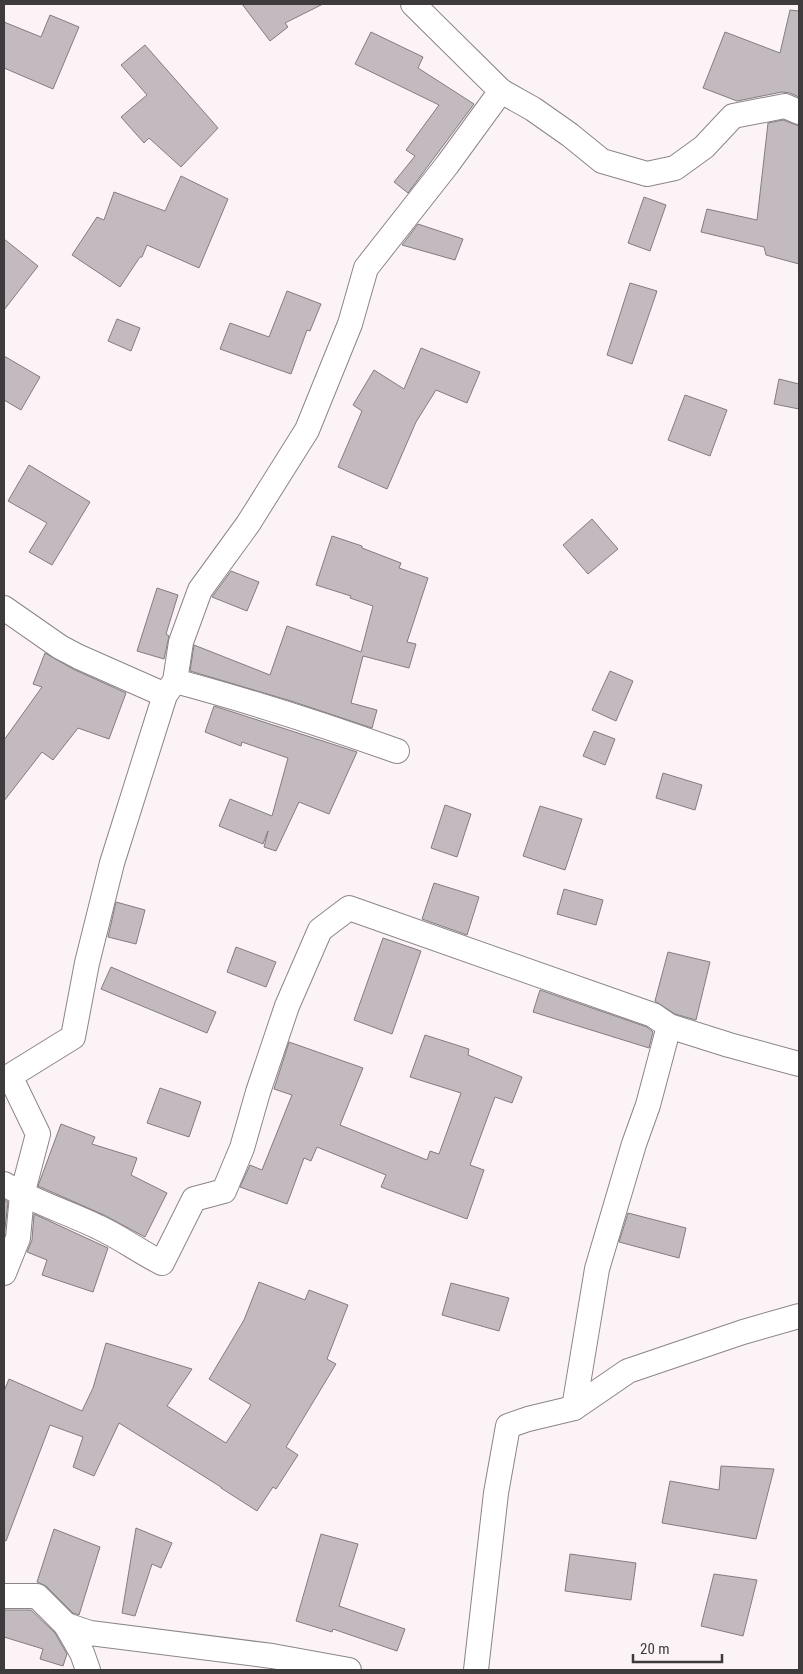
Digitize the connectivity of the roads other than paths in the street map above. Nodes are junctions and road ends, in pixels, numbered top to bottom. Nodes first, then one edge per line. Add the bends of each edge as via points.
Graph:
1 (413, 4) edge
2 (502, 91) junction
3 (799, 112) edge
4 (4, 608) edge
5 (170, 688) junction
6 (397, 751) dead end
7 (669, 1026) junction
8 (799, 1064) edge
9 (13, 1190) edge
10 (4, 1273) edge
11 (799, 1316) edge
12 (574, 1408) junction
13 (4, 1596) edge
14 (66, 1624) junction
15 (88, 1670) edge
16 (349, 1670) edge
17 (476, 1670) edge

1 - 2 street
2 - 3 street via 556,124 602,161 647,174 675,168 704,147 733,116 785,106
2 - 5 street via 366,268 350,324 307,430 248,524 200,590 181,642
4 - 5 street via 79,657
5 - 6 street via 234,697
5 - 9 street via 112,863 87,963 73,1037 10,1076 38,1134
7 - 8 street
7 - 9 street via 637,1009 350,908 320,930 287,1006 242,1148 224,1191 194,1199 162,1263 100,1228
7 - 12 street via 597,1269
9 - 10 street via 18,1238
11 - 12 street via 628,1372
12 - 17 street via 508,1426 496,1493
13 - 14 street via 37,1596
14 - 15 street
14 - 16 street via 90,1633 272,1656

